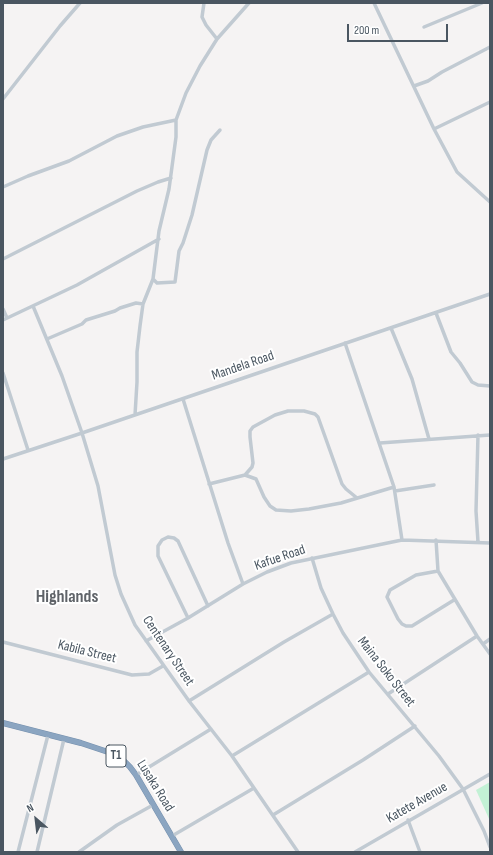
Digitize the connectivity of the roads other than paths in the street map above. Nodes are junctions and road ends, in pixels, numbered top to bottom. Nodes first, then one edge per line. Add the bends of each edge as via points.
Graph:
1 (80, 3) edge
2 (204, 3) edge
3 (249, 3) edge
4 (374, 3) edge
5 (482, 3) edge
6 (424, 26) dead end
7 (217, 39) junction
8 (490, 47) edge
9 (414, 86) junction
10 (3, 99) edge
11 (490, 102) edge
12 (176, 120) junction
13 (434, 129) junction
14 (220, 130) dead end
15 (171, 178) junction
16 (3, 187) edge
17 (490, 202) edge
18 (159, 239) junction
19 (3, 259) edge
20 (153, 279) junction
21 (490, 294) edge
22 (143, 304) junction
23 (33, 306) junction
24 (3, 308) edge
25 (436, 312) junction
26 (5, 319) edge
27 (391, 328) junction
28 (47, 339) junction
29 (346, 343) junction
30 (3, 373) edge
31 (490, 386) edge
32 (183, 399) junction
33 (135, 415) junction
34 (82, 433) junction
35 (490, 434) edge
36 (478, 435) junction
37 (429, 439) junction
38 (380, 443) junction
39 (28, 450) junction
40 (3, 458) edge
41 (245, 475) junction
42 (210, 484) junction
43 (434, 485) dead end
44 (395, 489) junction
45 (357, 498) junction
46 (402, 540) junction
47 (436, 540) junction
48 (478, 542) junction
49 (490, 543) edge
50 (312, 558) junction
51 (438, 571) junction
52 (243, 584) junction
53 (454, 600) junction
54 (208, 606) junction
55 (333, 614) junction
56 (188, 618) junction
57 (477, 636) junction
58 (490, 639) edge
59 (146, 641) junction
60 (3, 642) edge
61 (483, 644) junction
62 (490, 654) edge
63 (163, 666) junction
64 (369, 672) junction
65 (388, 694) junction
66 (189, 701) junction
67 (3, 723) edge
68 (415, 726) junction
69 (211, 729) junction
70 (48, 736) junction
71 (64, 739) junction
72 (232, 756) junction
73 (490, 774) edge
74 (136, 775) junction
75 (254, 788) junction
76 (463, 789) junction
77 (153, 804) junction
78 (273, 815) junction
79 (408, 820) junction
80 (172, 836) junction
81 (490, 848) edge
82 (18, 852) edge
83 (37, 852) edge
84 (79, 852) edge
85 (181, 852) edge
86 (298, 852) edge
87 (355, 852) edge
88 (420, 852) edge

1 - 10 street
2 - 7 street via 202,17
3 - 7 street
4 - 9 street
5 - 6 street
7 - 12 street via 193,80
8 - 9 street
9 - 13 street
11 - 13 street
12 - 15 street
12 - 16 street via 117,136 69,161
13 - 17 street via 457,172
14 - 20 street via 206,150 192,215 178,251 175,282 157,283
15 - 18 street
15 - 19 street via 137,191
18 - 20 street
18 - 23 street via 77,285
20 - 22 street
21 - 25 street, Mandela Road
22 - 28 street via 136,303 86,320
22 - 33 street via 137,352
23 - 26 street
23 - 28 street, Centenary Street
24 - 26 street
25 - 27 street, Mandela Road
25 - 31 street via 452,352 472,382
27 - 29 street, Mandela Road
27 - 37 street via 412,378
28 - 34 street, Centenary Street
29 - 32 street, Mandela Road
29 - 38 street
30 - 39 street
32 - 33 street, Mandela Road
32 - 42 street
33 - 34 street, Mandela Road
34 - 39 street, Mandela Road
34 - 59 street, Centenary Street via 98,486 119,588 135,625
35 - 36 street
36 - 37 street
36 - 48 street
37 - 38 street
38 - 44 street
39 - 40 street, Mandela Road
41 - 42 street
41 - 45 street via 256,479 264,497 276,510 309,509
41 - 45 street via 253,463 250,437 253,427 288,411 309,412 315,414 320,423 342,484
42 - 52 street
43 - 44 street
44 - 45 street
44 - 46 street
46 - 47 street, Kafue Road
46 - 50 street, Kafue Road
47 - 48 street, Kafue Road
47 - 51 street
48 - 49 street, Kafue Road
50 - 52 street, Kafue Road via 274,568
50 - 55 street, Maina Soko Street via 321,588
51 - 53 street
51 - 53 street via 416,576 390,590 387,597 398,619 402,624 412,626
52 - 54 street, Kafue Road
53 - 57 street
54 - 56 street, Kafue Road
54 - 56 street via 178,541 168,537 162,540 158,546 158,556
55 - 64 street, Maina Soko Street
55 - 66 street
56 - 59 street, Kafue Road
57 - 61 street
57 - 65 street
58 - 61 street
59 - 63 street, Centenary Street
60 - 63 street, Kabila Street via 132,675 149,674
61 - 62 street
63 - 66 street, Centenary Street
64 - 65 street, Maina Soko Street
64 - 72 street
65 - 68 street, Maina Soko Street
66 - 69 street, Centenary Street
67 - 70 highway, Lusaka Road / T1
68 - 76 street, Maina Soko Street
68 - 78 street
69 - 72 street, Centenary Street
69 - 74 street
70 - 71 highway, Lusaka Road / T1
70 - 82 street
71 - 74 highway, Lusaka Road / T1 via 111,753
71 - 83 street
72 - 75 street, Centenary Street
73 - 76 street, Katete Avenue
74 - 77 highway, Lusaka Road / T1
75 - 78 street, Centenary Street
75 - 80 street
76 - 79 street, Katete Avenue
76 - 81 street, Maina Soko Street
77 - 80 highway, Lusaka Road / T1
77 - 84 street
78 - 86 street, Centenary Street
79 - 87 street, Katete Avenue
79 - 88 street
80 - 85 highway, Lusaka Road / T1

